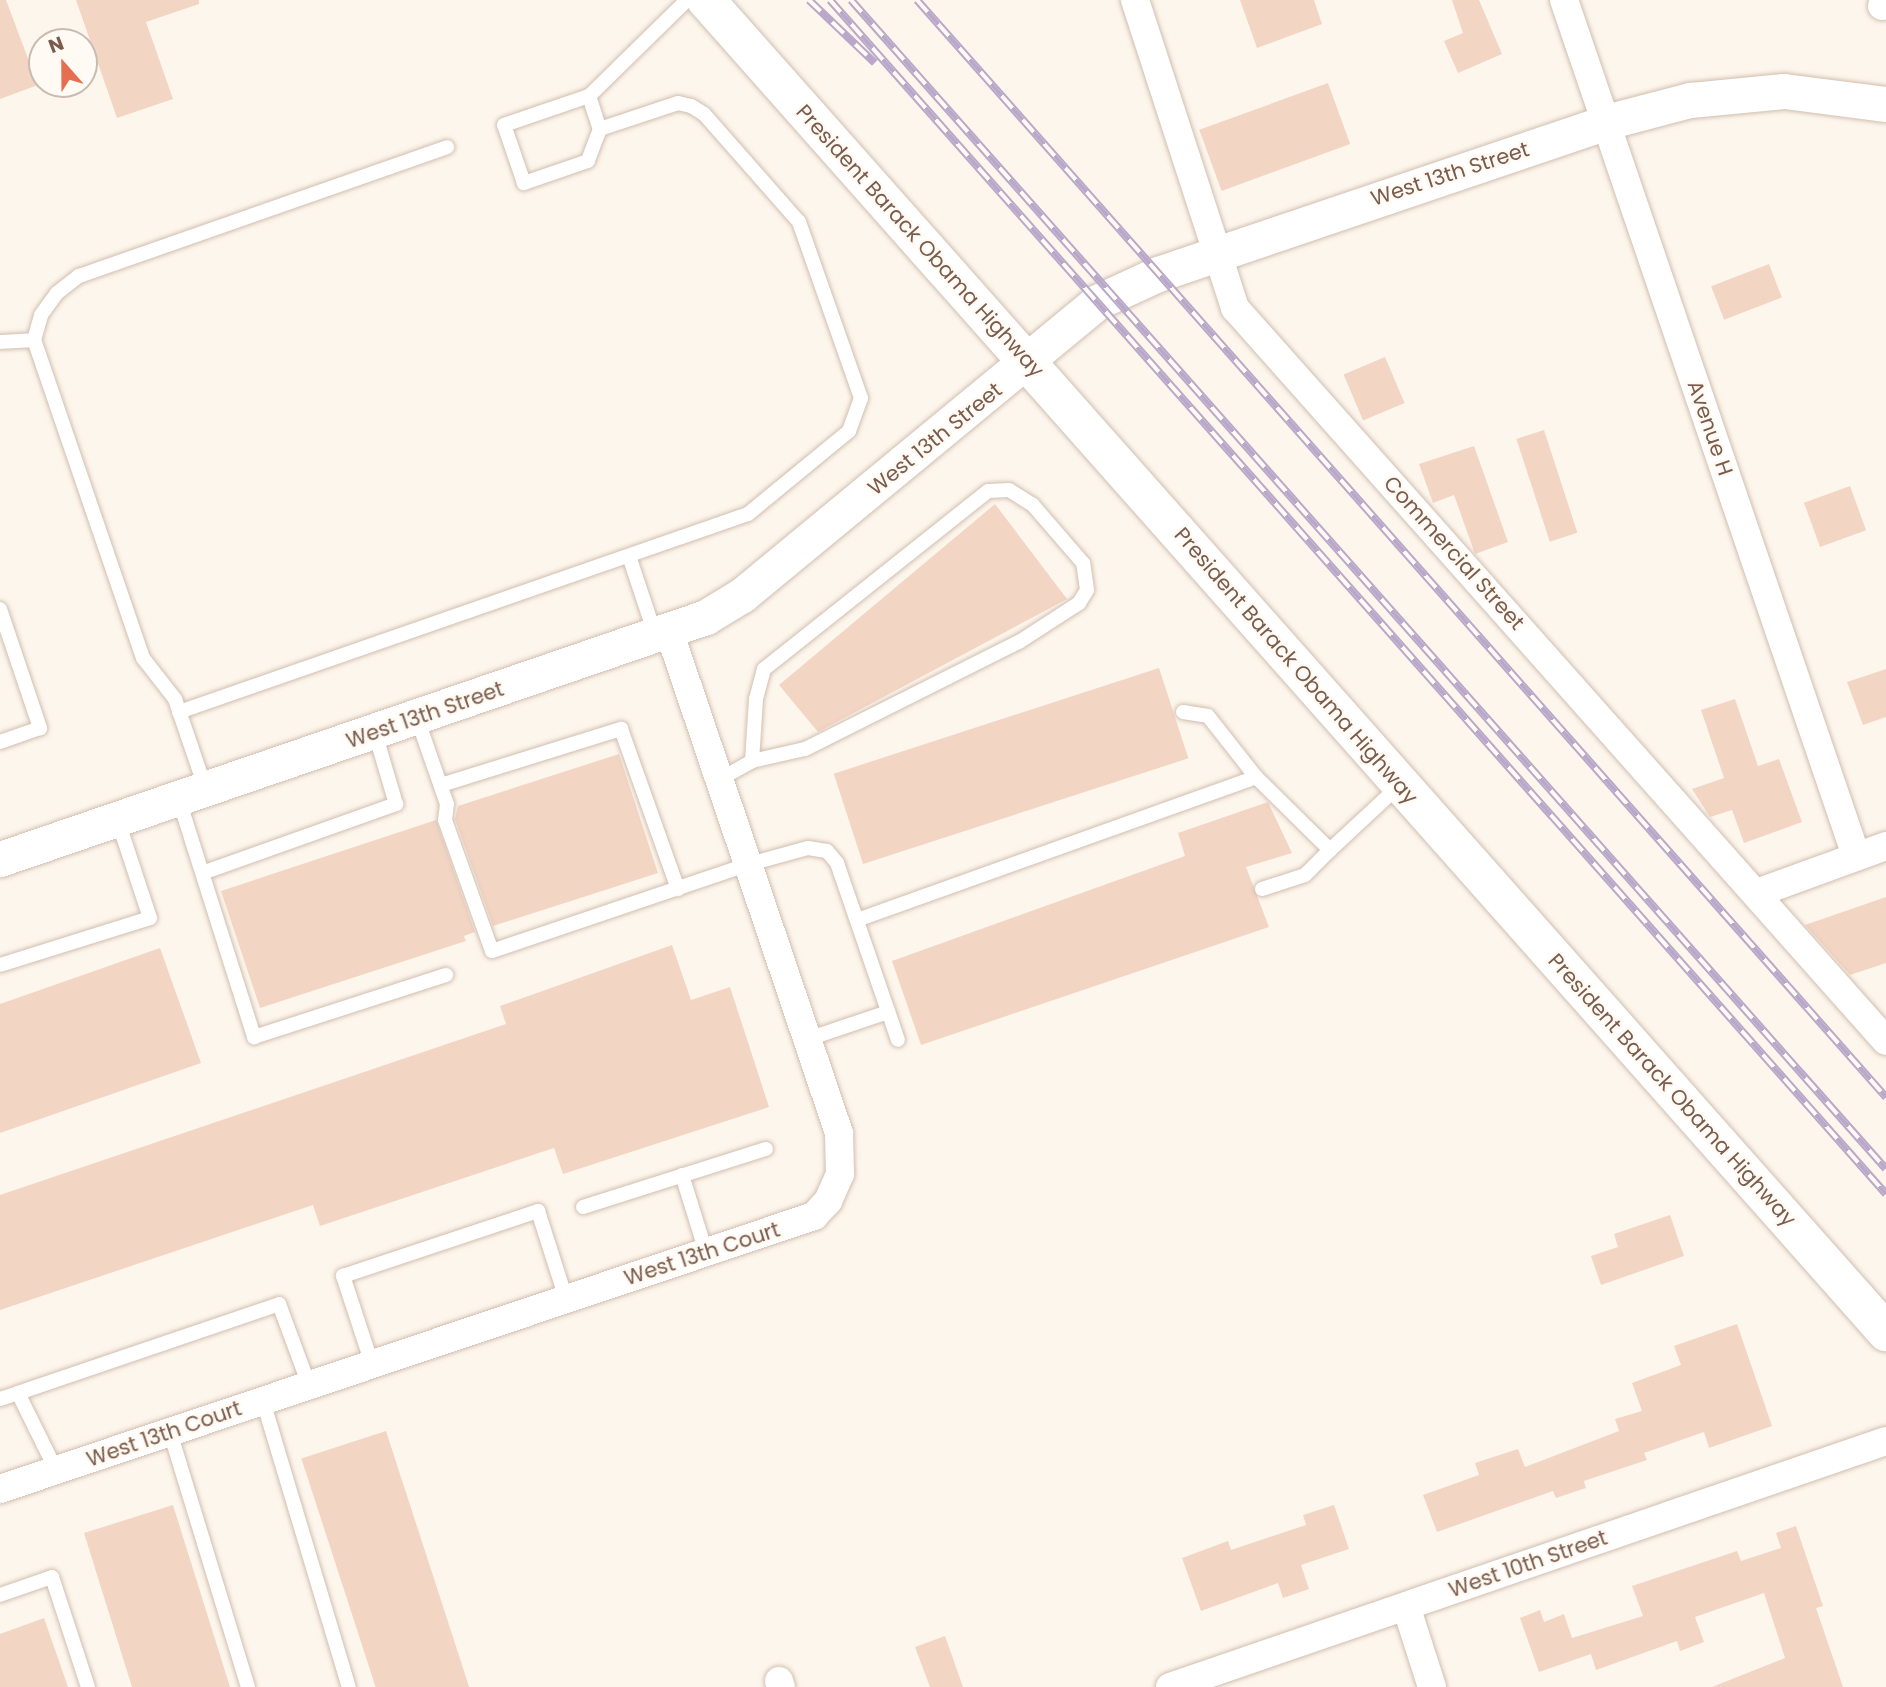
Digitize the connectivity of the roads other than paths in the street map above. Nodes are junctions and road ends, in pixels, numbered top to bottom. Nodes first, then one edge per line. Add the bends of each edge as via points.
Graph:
1 (687, 0) edge
2 (706, 0) edge
3 (1135, 0) edge
4 (1564, 0) edge
5 (589, 96) junction
6 (1886, 104) edge
7 (1606, 122) junction
8 (600, 129) junction
9 (447, 147) dead end
10 (1213, 252) junction
11 (34, 340) junction
12 (0, 342) edge
13 (1028, 362) junction
14 (629, 556) junction
15 (0, 609) edge
16 (662, 633) junction
17 (179, 712) junction
18 (1183, 712) dead end
19 (418, 718) junction
20 (375, 733) junction
21 (0, 742) edge
22 (752, 761) junction
23 (1256, 777) junction
24 (720, 779) junction
25 (1401, 784) junction
26 (441, 785) junction
27 (193, 796) junction
28 (118, 821) junction
29 (1886, 846) edge
30 (1330, 850) junction
31 (1856, 856) junction
32 (0, 859) edge
33 (746, 865) junction
34 (205, 872) junction
35 (678, 888) junction
36 (1262, 889) dead end
37 (1757, 893) junction
38 (857, 920) junction
39 (0, 965) edge
40 (446, 975) dead end
41 (888, 1012) junction
42 (898, 1040) dead end
43 (805, 1041) junction
44 (1886, 1041) edge
45 (766, 1149) dead end
46 (682, 1175) junction
47 (583, 1207) dead end
48 (706, 1252) junction
49 (566, 1299) junction
50 (1886, 1332) edge
51 (372, 1364) junction
52 (309, 1385) junction
53 (18, 1393) junction
54 (0, 1399) edge
55 (263, 1401) junction
56 (170, 1432) junction
57 (1886, 1441) edge
58 (56, 1470) junction
59 (0, 1489) edge
60 (0, 1595) edge
61 (1406, 1606) junction
62 (88, 1687) edge
63 (248, 1687) edge
64 (349, 1687) edge
65 (1170, 1687) edge
66 (1432, 1687) edge

1 - 5 lane
2 - 13 main road, President Barack Obama Highway
3 - 10 street, Commercial Street
4 - 7 street, Avenue H
5 - 8 lane
5 - 8 lane via 504,125 524,183 588,161
6 - 7 street, West 13th Street via 1784,91 1690,100
7 - 10 street, West 13th Street
7 - 31 street, Avenue H
8 - 14 lane via 678,103 704,114 799,222 861,398 849,431 748,514
9 - 11 lane via 79,276 57,293 40,315
10 - 13 street, West 13th Street via 1097,302
10 - 37 street, Commercial Street via 1235,308
11 - 12 lane
11 - 17 lane via 143,658
13 - 16 street, West 13th Street via 742,595 706,617
13 - 25 main road, President Barack Obama Highway
14 - 16 lane
14 - 17 lane
15 - 21 lane via 40,728
16 - 19 street, West 13th Street
16 - 24 street, West 13th Court
17 - 27 lane
18 - 23 lane via 1208,716
19 - 20 street, West 13th Street
19 - 26 lane
20 - 27 street, West 13th Street
20 - 34 lane via 396,804
22 - 22 lane via 756,699 764,668 988,491 1009,490 1033,505 1083,563 1087,590 1079,603 1019,642 805,749
22 - 24 lane
23 - 30 lane
23 - 38 lane
24 - 33 street, West 13th Court
25 - 30 lane
25 - 50 main road, President Barack Obama Highway
26 - 35 lane via 621,729
26 - 35 lane via 447,804 445,820 492,951
27 - 28 street, West 13th Street
27 - 34 lane
28 - 32 street, West 13th Street
28 - 39 lane via 150,918
29 - 31 street
30 - 36 lane via 1305,875
31 - 37 street
33 - 35 lane
33 - 38 lane via 808,848 827,851 837,863
33 - 43 street, West 13th Court
34 - 40 lane via 254,1037
37 - 44 street, Commercial Street
38 - 41 lane
41 - 42 lane
41 - 43 lane
43 - 48 street, West 13th Court via 839,1133 837,1185 814,1216
45 - 46 lane
46 - 47 lane
46 - 48 lane
48 - 49 street, West 13th Court
49 - 51 street, West 13th Court
49 - 51 lane via 538,1211 447,1241 344,1276
51 - 52 street, West 13th Court
52 - 53 lane via 279,1304
52 - 55 street, West 13th Court
53 - 54 lane
53 - 58 lane
55 - 56 street, West 13th Court
55 - 64 lane
56 - 58 street, West 13th Court
56 - 63 lane
57 - 61 street, West 10th Street
58 - 59 street, West 13th Court
60 - 62 lane via 52,1577
61 - 65 street, West 10th Street
61 - 66 street

